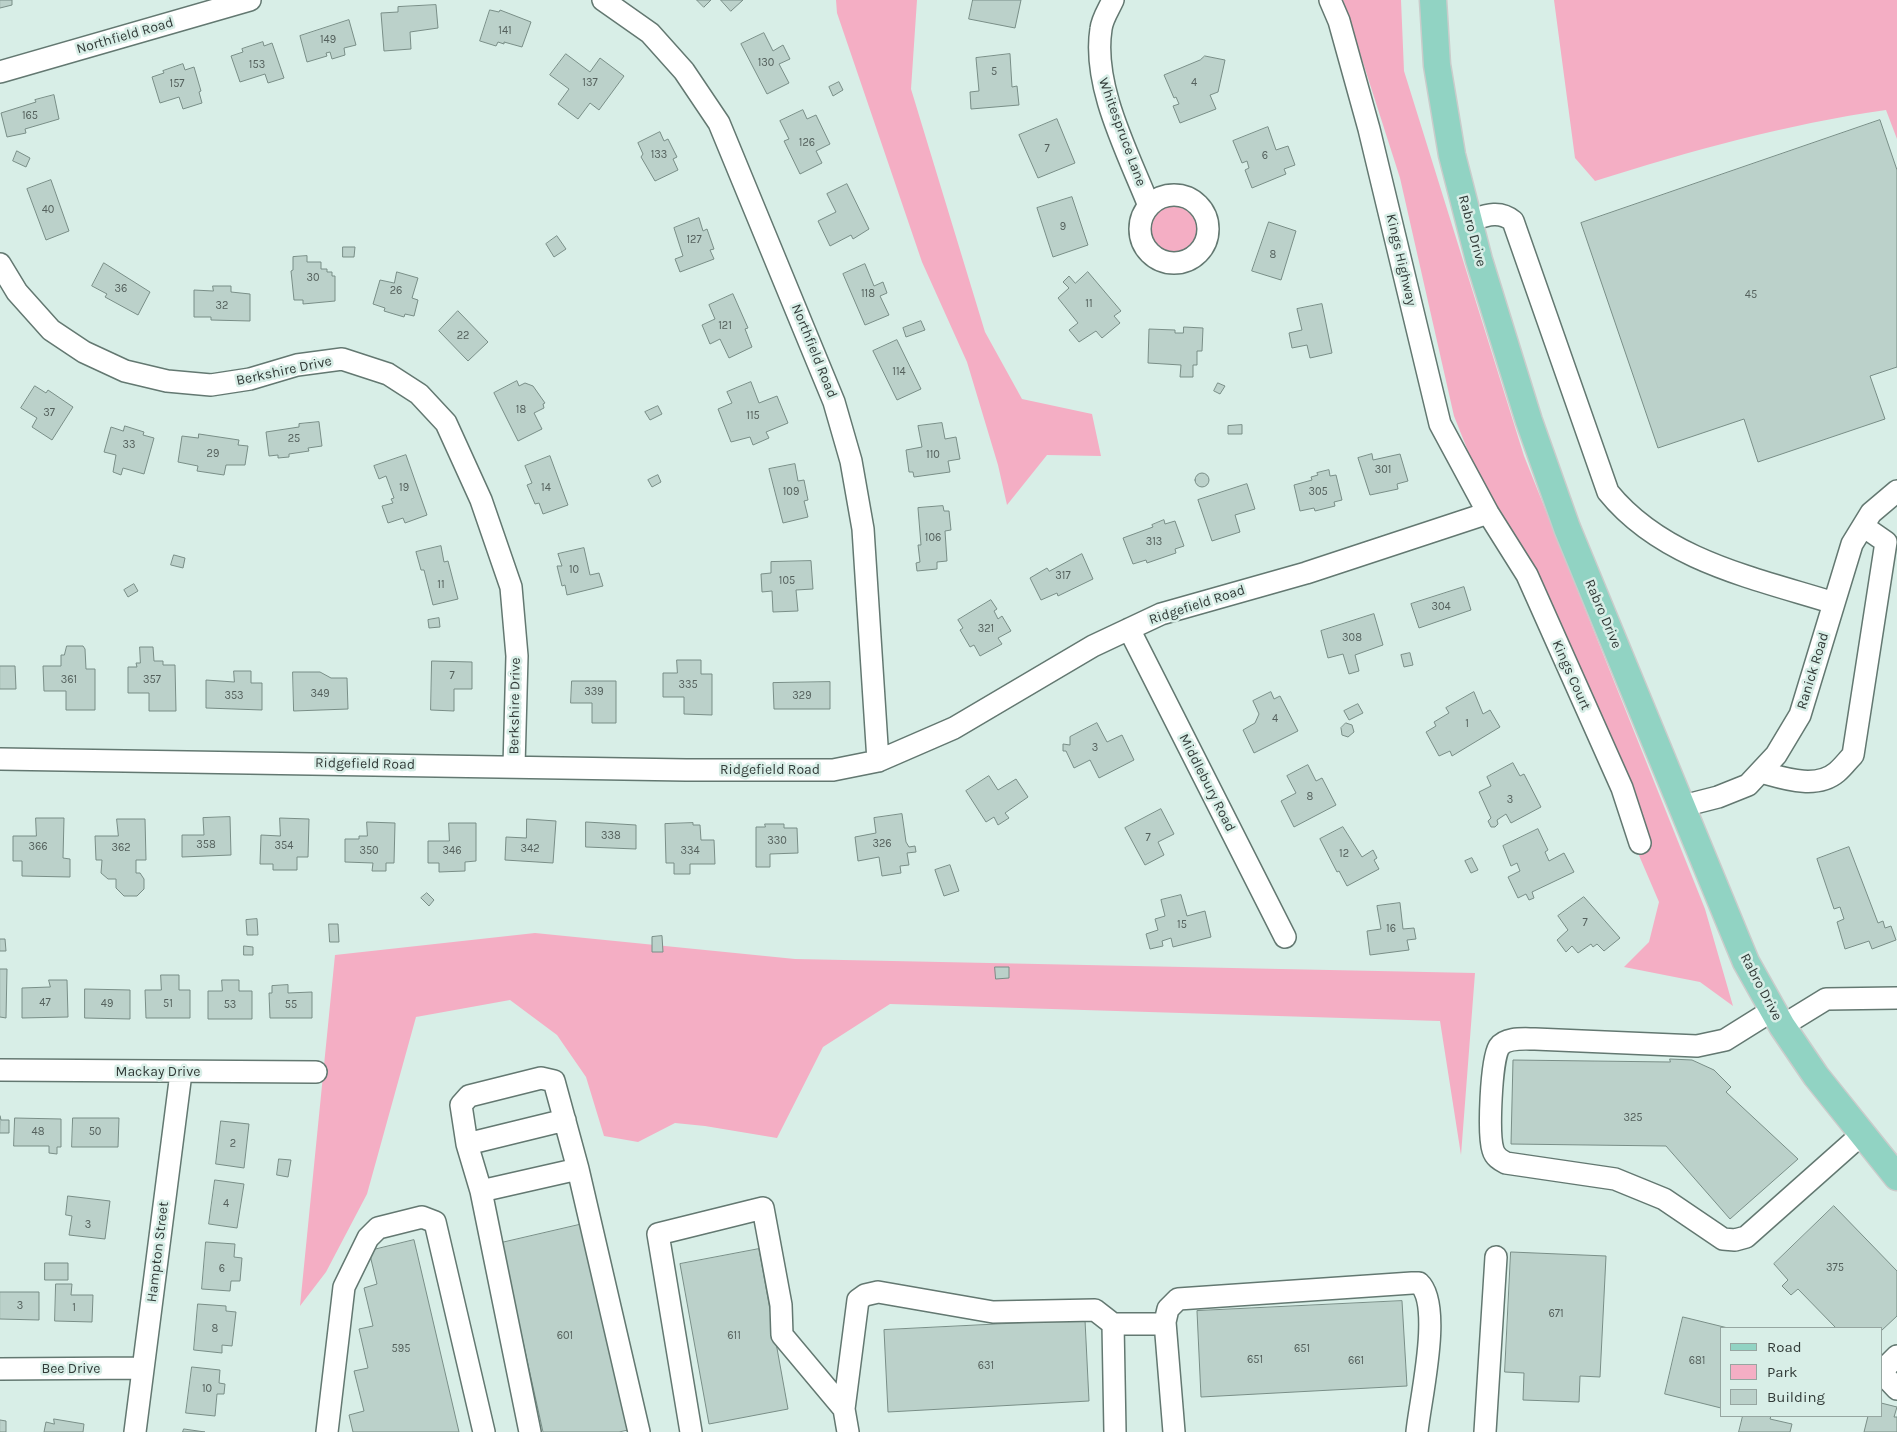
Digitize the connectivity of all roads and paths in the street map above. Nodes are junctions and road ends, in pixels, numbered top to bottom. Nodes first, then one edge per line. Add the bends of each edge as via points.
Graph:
1 (250, 0) edge
2 (603, 0) edge
3 (1113, 0) edge
4 (1330, 0) edge
5 (1433, 0) edge
6 (0, 72) edge
7 (1149, 206) dead end
8 (1468, 221) junction
9 (0, 264) edge
10 (1897, 492) edge
11 (1488, 514) junction
12 (1862, 526) junction
13 (1891, 542) edge
14 (1834, 603) junction
15 (1128, 629) junction
16 (0, 759) edge
17 (878, 761) junction
18 (514, 766) junction
19 (1761, 772) junction
20 (1683, 806) junction
21 (1640, 843) dead end
22 (1285, 937) dead end
23 (1897, 998) edge
24 (1777, 1018) junction
25 (0, 1070) edge
26 (316, 1072) dead end
27 (181, 1073) junction
28 (565, 1120) junction
29 (1862, 1134) junction
30 (467, 1144) junction
31 (578, 1169) junction
32 (1897, 1178) edge
33 (480, 1191) junction
34 (1496, 1257) dead end
35 (1113, 1324) junction
36 (1165, 1324) junction
37 (1897, 1356) edge
38 (143, 1368) junction
39 (0, 1369) edge
40 (1882, 1371) edge
41 (1882, 1373) edge
42 (1897, 1389) edge
43 (844, 1409) junction
44 (135, 1432) edge
45 (327, 1432) edge
46 (484, 1432) edge
47 (530, 1432) edge
48 (639, 1432) edge
49 (691, 1432) edge
50 (848, 1432) edge
51 (1115, 1432) edge
52 (1174, 1432) edge
53 (1417, 1432) edge
54 (1486, 1432) edge

1 - 6 street, Northfield Road
2 - 17 street, Northfield Road via 650,34 684,71 719,123 834,402 851,462 863,529
3 - 7 street, Whitespruce Lane via 1101,27 1100,71 1118,128
4 - 11 street, Kings Highway via 1339,21 1369,129 1440,424
5 - 8 main road, Rabro Drive via 1437,64 1446,123
8 - 14 street via 1493,214 1508,216 1514,221 1608,492 1623,511 1676,549 1726,569
8 - 20 main road, Rabro Drive via 1529,421 1568,528
9 - 18 street, Berkshire Drive via 16,292 51,330 84,352 125,371 168,381 211,385 250,379 297,365 342,359 388,374 419,394 446,423 481,500 511,587 517,656
10 - 12 street, Ranick Road via 1871,513
11 - 15 street, Ridgefield Road via 1161,614
11 - 21 street, Kings Court via 1527,575 1622,788
12 - 13 street
12 - 14 street, Ranick Road via 1852,544
13 - 19 street via 1853,755 1836,774 1816,780 1794,781
14 - 19 street, Ranick Road via 1800,715 1776,755
15 - 17 street, Ridgefield Road via 1093,646 954,728
15 - 22 street, Middlebury Road
16 - 18 street, Ridgefield Road
17 - 18 street, Ridgefield Road via 833,770 793,771
19 - 20 street, Ranick Road via 1748,785
20 - 24 main road, Rabro Drive via 1746,962
23 - 24 street via 1826,1000
24 - 29 main road, Rabro Drive via 1816,1076
24 - 29 street via 1725,1040 1697,1046 1511,1040 1500,1046 1494,1062 1490,1136 1493,1152 1506,1163 1615,1179 1664,1199 1723,1240 1736,1240 1746,1237
25 - 27 street, Mackay Drive
26 - 27 street, Mackay Drive
27 - 38 street, Hampton Street
28 - 30 street
28 - 30 street via 554,1081 541,1078 469,1096 461,1104
28 - 31 street
29 - 32 main road, Rabro Drive
30 - 33 street
31 - 33 street
31 - 48 street
33 - 47 street
34 - 54 street
35 - 36 street
35 - 43 street via 1095,1310 993,1312 878,1292 865,1295 858,1300
35 - 51 street
36 - 52 street
36 - 53 street via 1168,1309 1178,1299 1419,1283 1426,1289 1431,1331
37 - 40 street
38 - 39 street, Bee Drive
38 - 44 street, Hampton Street
41 - 42 street
43 - 49 street via 782,1335 782,1304 763,1208 658,1234
43 - 50 street
45 - 46 street via 344,1287 368,1238 378,1228 422,1217 435,1222

